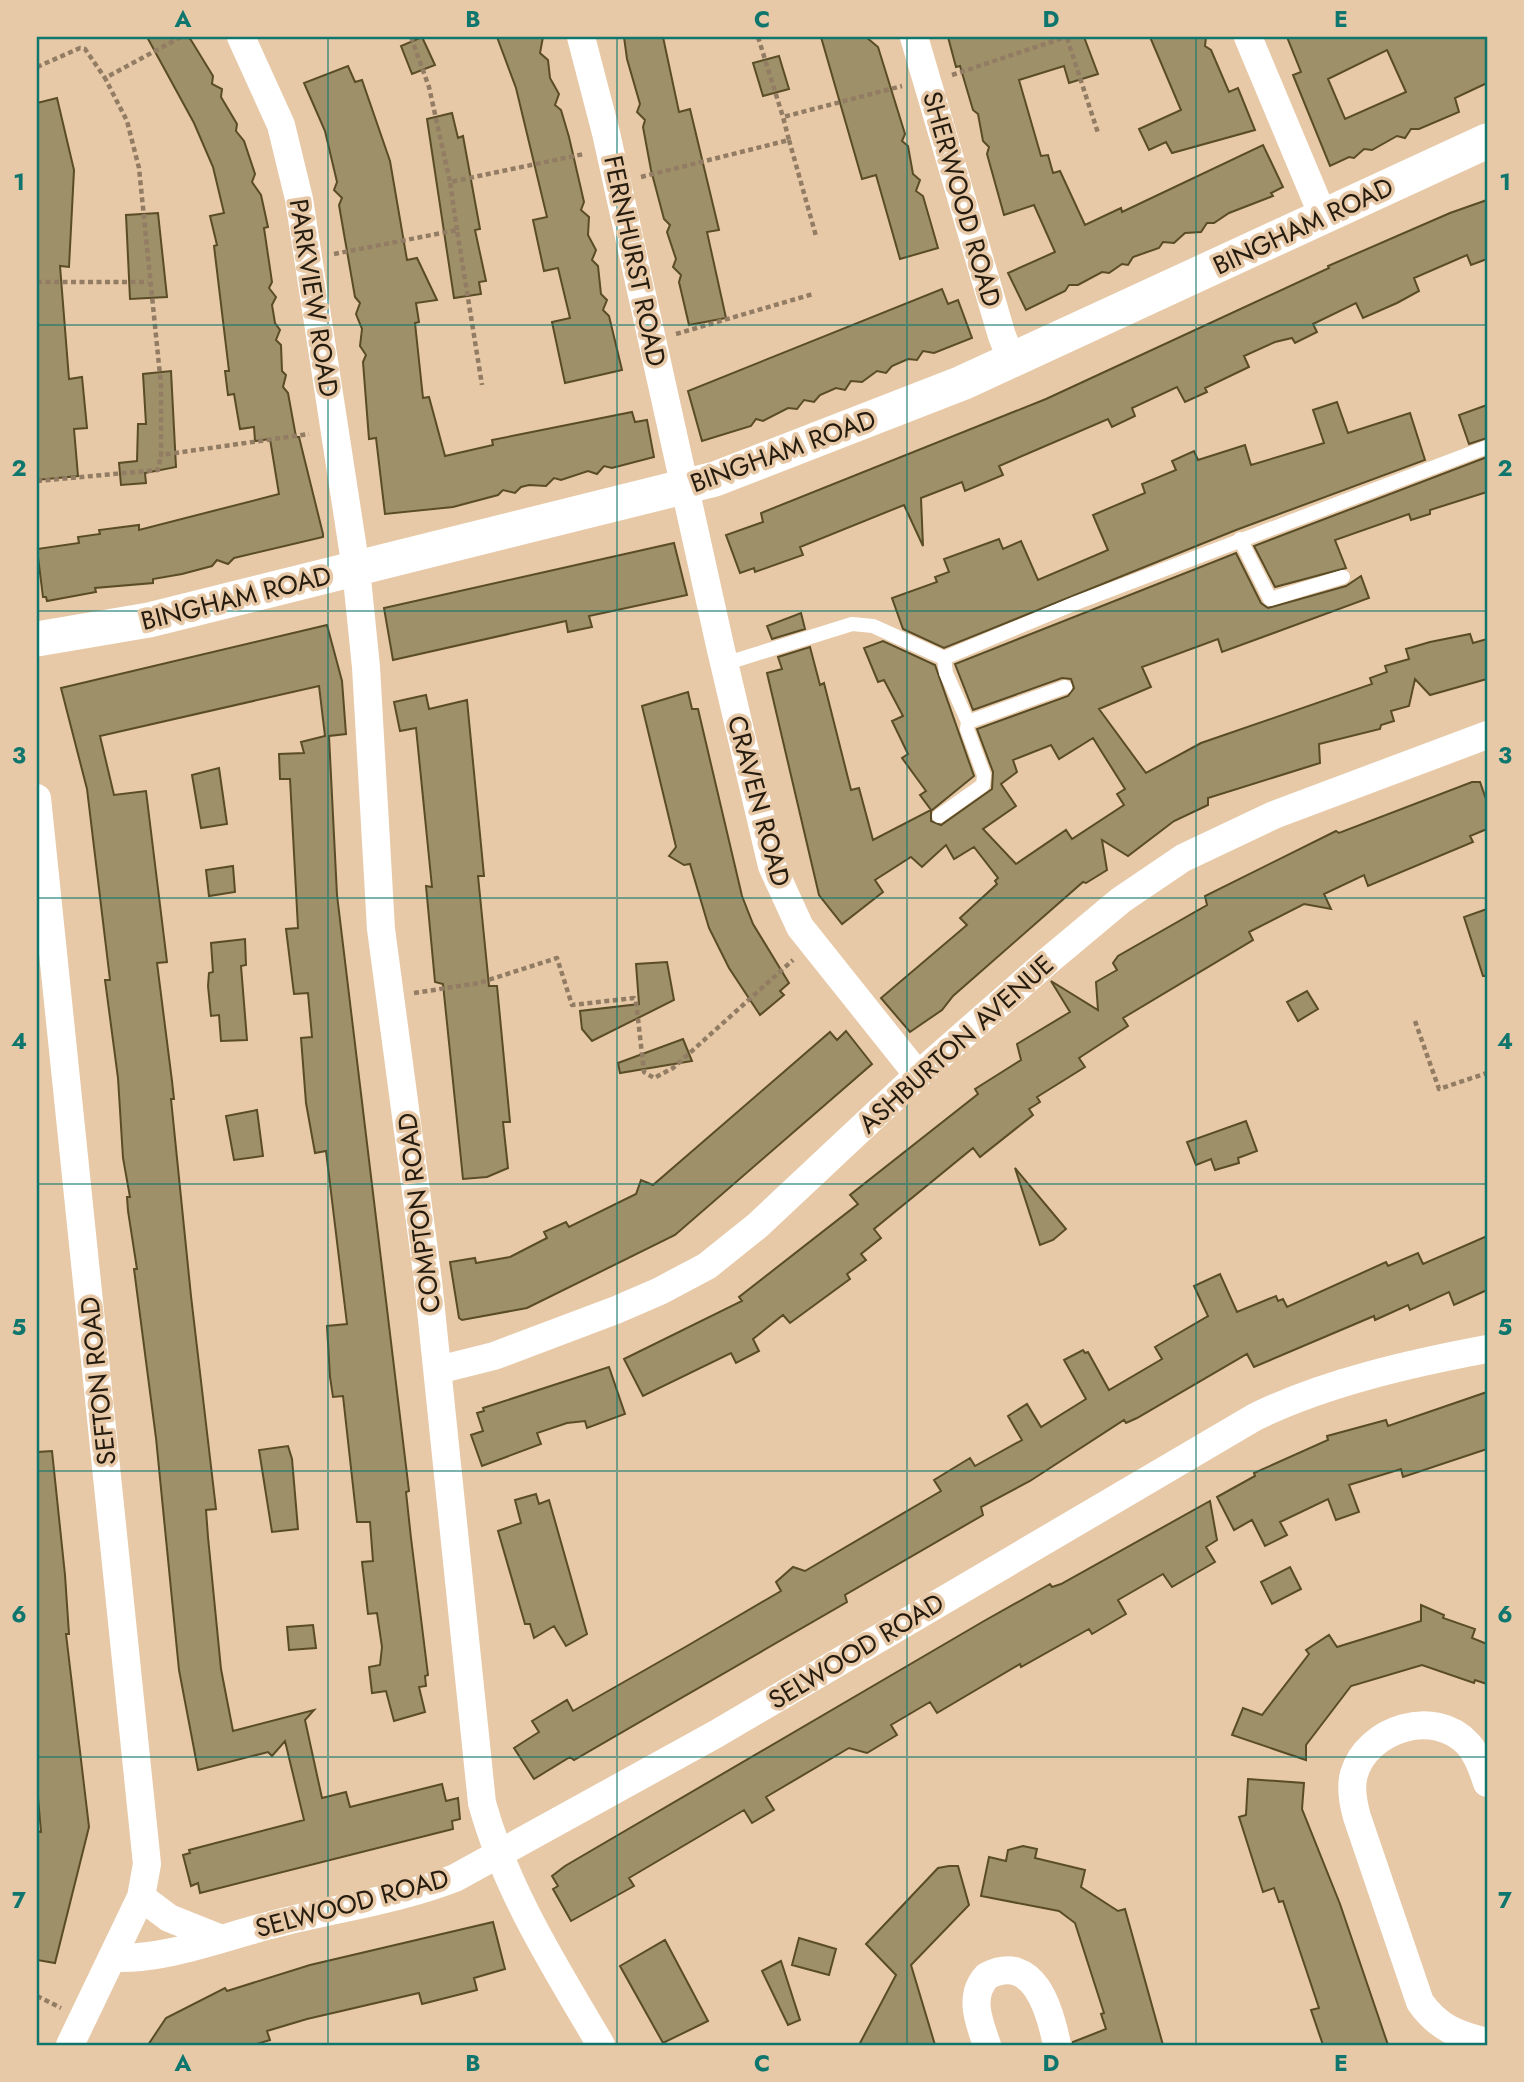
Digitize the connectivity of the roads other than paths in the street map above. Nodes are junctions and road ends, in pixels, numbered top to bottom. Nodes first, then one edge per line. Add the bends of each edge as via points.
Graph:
1 (241, 37) edge
2 (581, 37) edge
3 (914, 37) edge
4 (1248, 37) edge
5 (1487, 141) edge
6 (1323, 216) junction
7 (1012, 360) junction
8 (1487, 447) edge
9 (684, 487) junction
10 (1240, 539) junction
11 (356, 569) junction
12 (1343, 577) dead end
13 (37, 639) edge
14 (944, 658) junction
15 (724, 664) junction
16 (1065, 687) dead end
17 (968, 722) junction
18 (1487, 735) edge
19 (37, 798) edge
20 (939, 816) dead end
21 (918, 1075) junction
22 (1487, 1349) edge
23 (438, 1370) junction
24 (1487, 1783) edge
25 (499, 1855) junction
26 (141, 1897) junction
27 (219, 1938) junction
28 (112, 1958) junction
29 (1487, 2042) edge
30 (70, 2045) edge
31 (601, 2045) edge
32 (987, 2045) edge
33 (1057, 2045) edge

1 - 11 street, PARKVIEW ROAD via 281,125 299,199
2 - 9 street, FERNHURST ROAD
3 - 7 street, SHERWOOD ROAD
4 - 6 street
5 - 6 street, BINGHAM ROAD
6 - 7 street, BINGHAM ROAD
7 - 9 street, BINGHAM ROAD via 928,397
8 - 10 lane
9 - 11 street, BINGHAM ROAD
9 - 15 street, CRAVEN ROAD
10 - 12 lane via 1270,599
10 - 14 lane
11 - 13 street, BINGHAM ROAD via 149,620
11 - 23 street, COMPTON ROAD via 380,910
14 - 15 lane via 873,626 852,624
14 - 17 lane
15 - 21 street, CRAVEN ROAD via 765,843 785,899 812,944
16 - 17 lane
17 - 20 lane via 985,780
18 - 21 street, ASHBURTON AVENUE via 1274,815 1183,858 1098,919
19 - 26 street, SEFTON ROAD via 146,1846
21 - 23 street, ASHBURTON AVENUE via 759,1225 707,1266 616,1310 494,1356
22 - 25 street, SELWOOD ROAD via 1315,1394 1255,1417 716,1734
23 - 25 street, COMPTON ROAD via 478,1774
24 - 29 street via 1467,1743 1443,1730 1413,1726 1397,1729 1371,1746 1357,1764 1352,1791 1420,2002 1431,2019 1446,2029
25 - 27 street, SELWOOD ROAD via 418,1891
25 - 31 street, COMPTON ROAD via 530,1923
26 - 27 street, SELWOOD ROAD via 169,1918
26 - 28 street, SEFTON ROAD
27 - 28 street, SELWOOD ROAD via 162,1955
28 - 30 street, SEFTON ROAD
32 - 33 street via 977,1996 987,1976 1005,1970 1024,1973 1036,1985

